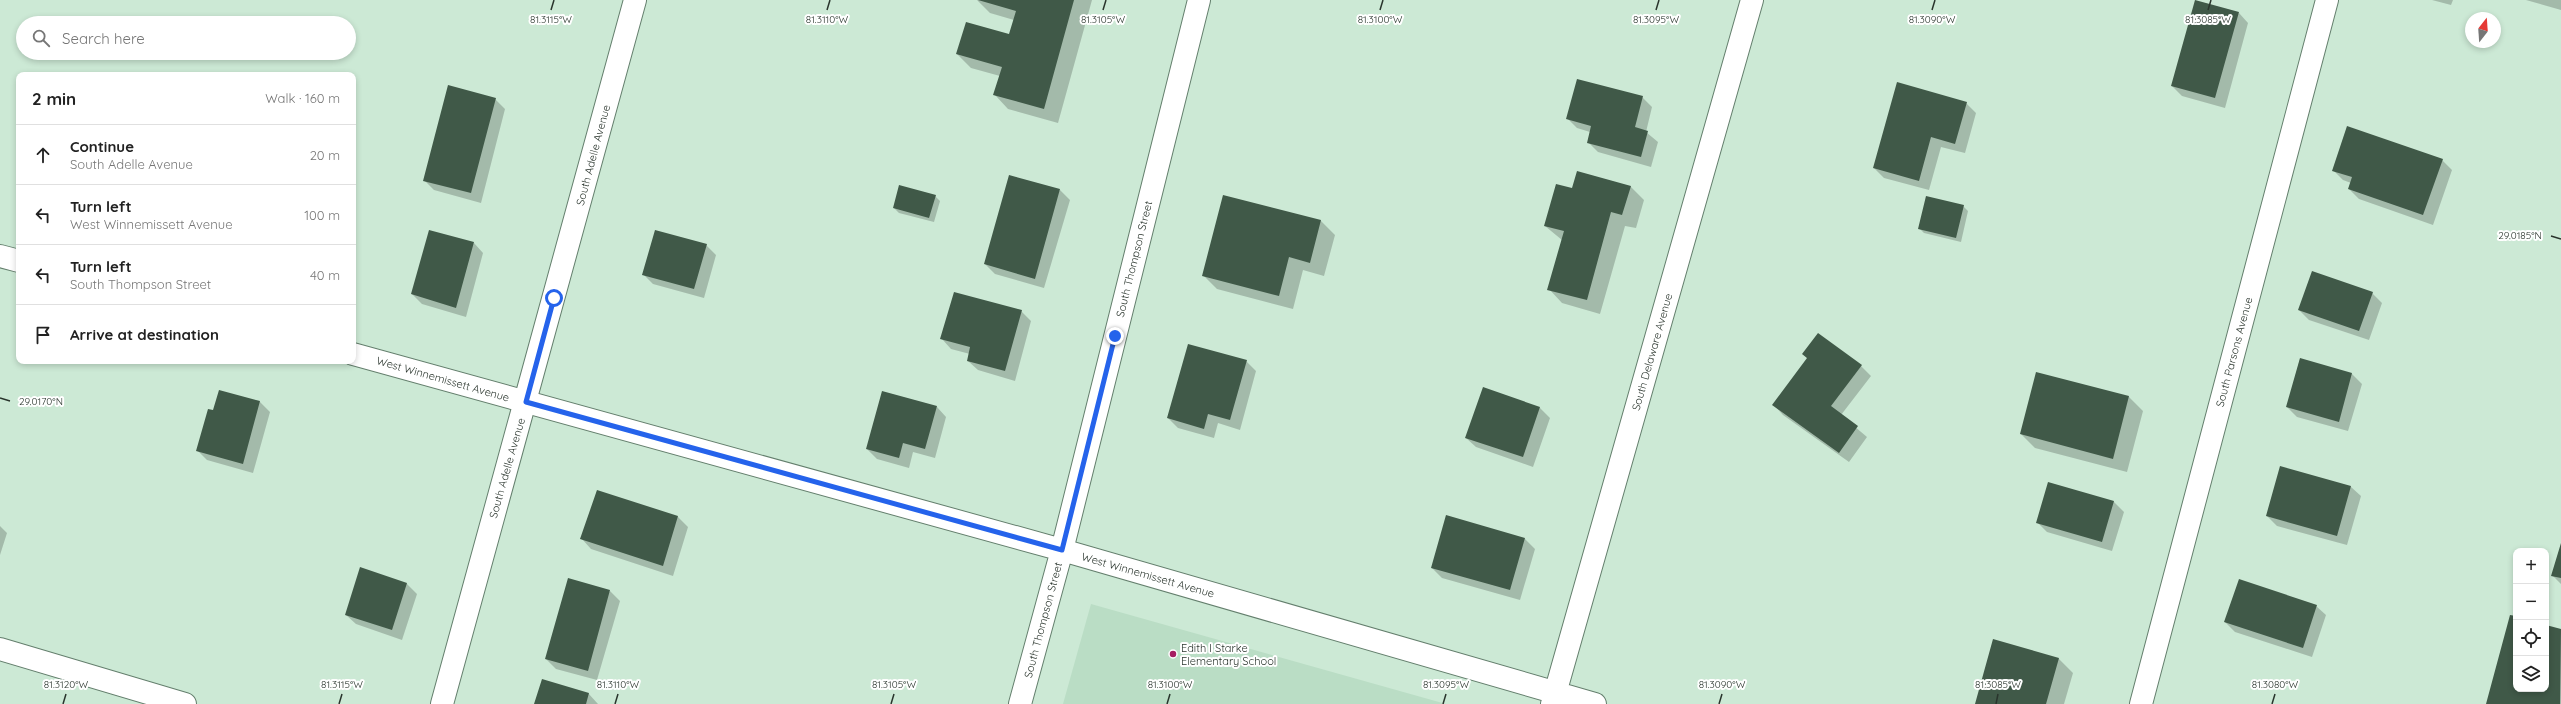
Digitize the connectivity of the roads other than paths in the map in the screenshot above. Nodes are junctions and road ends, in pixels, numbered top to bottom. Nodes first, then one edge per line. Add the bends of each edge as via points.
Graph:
1 (635, 0) edge
2 (1199, 0) edge
3 (1752, 0) edge
4 (2328, 0) edge
5 (0, 256) edge
6 (16, 260) edge
7 (356, 355) edge
8 (526, 402) junction
9 (1062, 550) junction
10 (0, 649) edge
11 (1554, 698) edge
12 (185, 704) edge
13 (442, 704) edge
14 (1020, 704) edge
15 (1595, 704) edge
16 (2142, 704) edge

1 - 8 street, South Adelle Avenue
2 - 9 street, South Thompson Street
3 - 11 street, South Delaware Avenue
4 - 16 street, South Parsons Avenue
5 - 6 street
7 - 8 street, West Winnemissett Avenue
8 - 9 street, West Winnemissett Avenue
8 - 13 street, South Adelle Avenue
9 - 11 street, West Winnemissett Avenue
9 - 14 street, South Thompson Street
10 - 12 street
11 - 15 street, West Winnemissett Avenue

